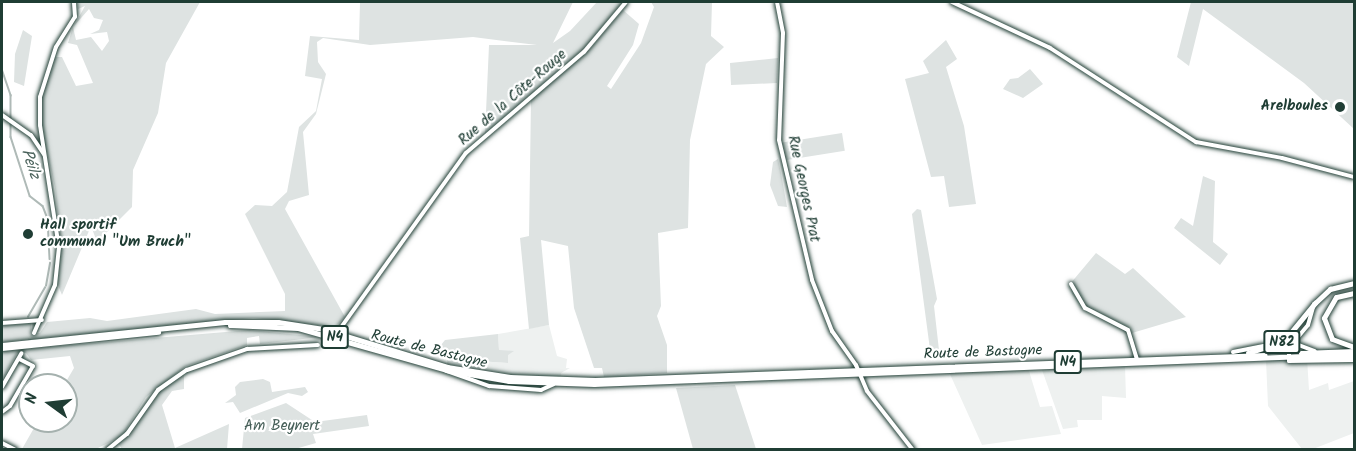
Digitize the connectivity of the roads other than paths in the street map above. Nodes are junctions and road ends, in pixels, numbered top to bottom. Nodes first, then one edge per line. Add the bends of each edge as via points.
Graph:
1 (74, 2) edge
2 (626, 2) edge
3 (777, 2) edge
4 (952, 2) edge
5 (2, 115) edge
6 (47, 160) junction
7 (1354, 177) edge
8 (1071, 284) dead end
9 (1354, 284) edge
10 (1354, 293) edge
11 (1315, 303) junction
12 (42, 320) junction
13 (2, 323) edge
14 (34, 333) tunnel mouth
15 (336, 333) junction
16 (1286, 339) junction
17 (32, 343) junction
18 (1293, 343) junction
19 (318, 345) dead end
20 (2, 346) edge
21 (22, 353) tunnel mouth
22 (1233, 353) junction
23 (1325, 353) junction
24 (1354, 354) edge
25 (1288, 355) junction
26 (1301, 356) joint
27 (19, 359) junction
28 (1137, 359) junction
29 (446, 370) junction
30 (859, 371) junction
31 (509, 379) junction
32 (554, 384) junction
33 (2, 387) edge
34 (2, 412) edge
35 (2, 443) edge
36 (16, 450) edge
37 (107, 450) edge
38 (913, 450) edge

1 - 6 street via 75,17 56,47 40,97 40,125
2 - 15 street, Rue de la Côte-Rouge via 584,52 466,153
3 - 30 street, Rue Georges Prat via 783,33 778,126 784,172 818,297 832,331
4 - 7 street via 1050,48 1196,142
5 - 6 street via 35,139
6 - 12 street via 58,264
8 - 28 street via 1085,308 1128,330
9 - 11 highway, N82 via 1330,289
10 - 24 highway via 1335,297 1324,318 1332,339
11 - 16 main road, N82
11 - 18 street via 1308,325
12 - 13 street
12 - 14 street
15 - 17 highway, Route de Bastogne / N4 via 298,324 248,320
15 - 31 highway, Route de Bastogne / N4 via 436,364
16 - 18 street
16 - 22 main road, N82 via 1272,348
17 - 20 highway, N4
17 - 29 highway, Route de Bastogne / N4 via 226,325 277,325 321,333
18 - 23 street
18 - 25 street
19 - 37 street via 247,349 187,370 158,390 127,434
21 - 27 street
22 - 25 main road, Route de Bastogne / N4
22 - 28 main road, Route de Bastogne / N4
23 - 24 main road, Route de Bastogne / N4
23 - 25 main road, Route de Bastogne / N4
24 - 25 street, Route de Bastogne via 1289,361
24 - 26 highway, N82
25 - 26 main road, Route de Bastogne / N4
25 - 30 main road, Route de Bastogne / N4
27 - 33 street
27 - 34 street via 33,366 10,406
28 - 30 main road, Route de Bastogne / N4
29 - 31 highway, Route de Bastogne / N4
29 - 32 street via 455,377 489,386 542,390
30 - 31 main road, Route de Bastogne / N4
30 - 32 main road, Route de Bastogne / N4
30 - 38 street, Rue Georges Prat via 871,398
31 - 32 main road, Route de Bastogne / N4
35 - 36 street

